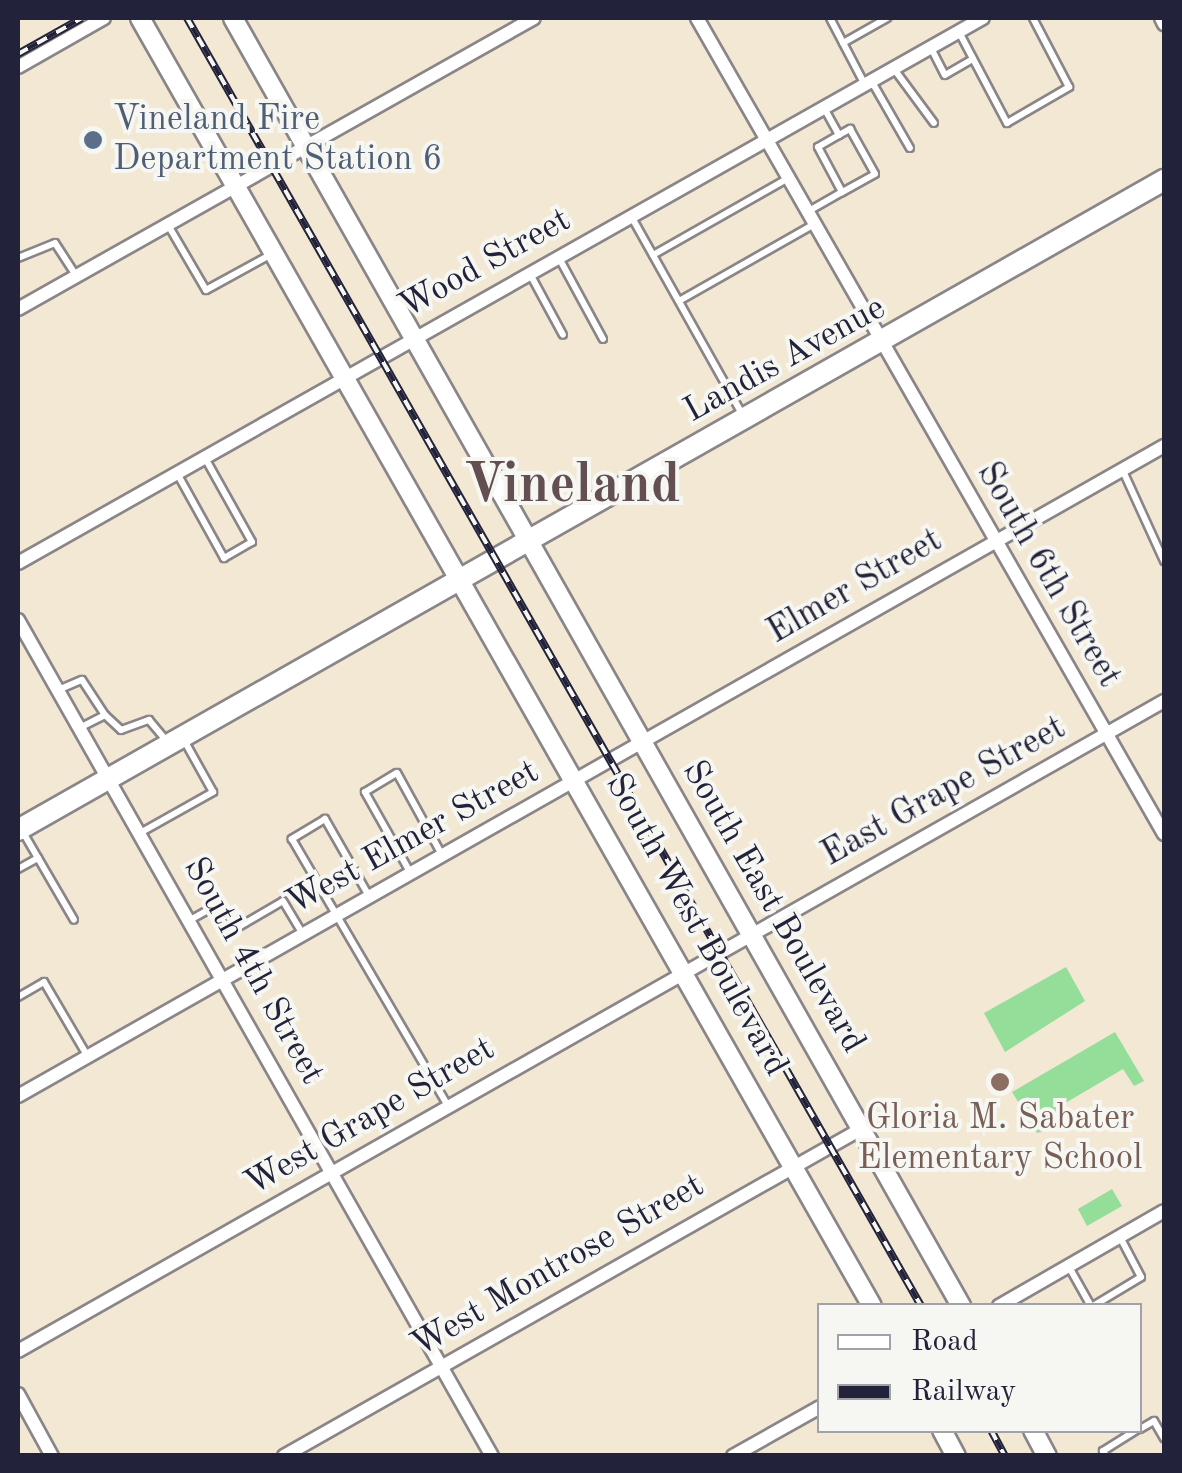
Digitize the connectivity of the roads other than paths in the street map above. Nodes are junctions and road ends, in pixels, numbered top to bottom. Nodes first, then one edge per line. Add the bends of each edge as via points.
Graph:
1 (104, 18) edge
2 (140, 18) edge
3 (233, 18) edge
4 (534, 18) edge
5 (697, 18) edge
6 (830, 18) edge
7 (887, 18) edge
8 (1033, 18) edge
9 (975, 19) edge
10 (958, 32) junction
11 (843, 43) junction
12 (930, 47) junction
13 (973, 59) junction
14 (18, 67) edge
15 (894, 68) junction
16 (868, 83) junction
17 (824, 107) junction
18 (934, 123) dead end
19 (839, 134) junction
20 (766, 140) junction
21 (306, 146) junction
22 (910, 148) dead end
23 (788, 178) junction
24 (1164, 180) edge
25 (236, 185) junction
26 (842, 192) junction
27 (631, 216) junction
28 (811, 218) junction
29 (168, 224) junction
30 (274, 252) junction
31 (653, 255) junction
32 (558, 257) junction
33 (18, 258) edge
34 (529, 273) junction
35 (76, 276) junction
36 (679, 301) junction
37 (18, 309) edge
38 (563, 335) dead end
39 (414, 338) junction
40 (603, 339) dead end
41 (882, 343) junction
42 (346, 377) junction
43 (745, 420) junction
44 (1164, 446) edge
45 (205, 458) junction
46 (1122, 470) junction
47 (177, 474) junction
48 (528, 540) junction
49 (996, 542) junction
50 (1164, 561) edge
51 (18, 563) edge
52 (461, 578) junction
53 (18, 620) edge
54 (22, 638) edge
55 (56, 690) junction
56 (1164, 702) edge
57 (105, 715) junction
58 (78, 729) junction
59 (1105, 736) junction
60 (175, 740) junction
61 (642, 742) junction
62 (108, 778) junction
63 (576, 780) junction
64 (19, 829) edge
65 (140, 833) junction
66 (1164, 834) edge
67 (443, 856) junction
68 (38, 858) junction
69 (18, 869) edge
70 (411, 874) junction
71 (369, 898) junction
72 (336, 916) junction
73 (74, 920) dead end
74 (190, 920) junction
75 (303, 934) junction
76 (752, 935) junction
77 (686, 972) junction
78 (223, 979) junction
79 (18, 997) edge
80 (88, 1056) junction
81 (18, 1096) edge
82 (449, 1108) junction
83 (862, 1129) junction
84 (794, 1166) junction
85 (333, 1174) junction
86 (1164, 1211) edge
87 (1120, 1237) junction
88 (1069, 1266) junction
89 (870, 1303) edge
90 (959, 1303) edge
91 (1004, 1303) edge
92 (1090, 1303) edge
93 (1097, 1303) edge
94 (18, 1351) edge
95 (442, 1366) junction
96 (18, 1394) edge
97 (817, 1409) edge
98 (1142, 1428) edge
99 (944, 1433) edge
100 (1035, 1433) edge
101 (1133, 1433) edge
102 (1164, 1438) edge
103 (52, 1456) edge
104 (284, 1456) edge
105 (492, 1456) edge
106 (734, 1456) edge
107 (956, 1456) edge
108 (1047, 1456) edge
109 (1106, 1456) edge

1 - 14 street
2 - 25 main road, South West Boulevard
3 - 21 main road, South East Boulevard
4 - 21 street
5 - 20 street, South 6th Street
6 - 11 lane
7 - 11 lane
8 - 13 lane via 1069,87 1007,123
9 - 10 street, Wood Street
10 - 12 street, Wood Street
10 - 13 lane
11 - 16 lane
12 - 13 lane via 945,75
12 - 15 street, Wood Street
15 - 16 street, Wood Street
15 - 18 lane
16 - 17 street, Wood Street
16 - 22 lane
17 - 19 lane
17 - 20 street, Wood Street
19 - 26 lane via 818,147
19 - 26 lane via 850,129 875,174
20 - 23 street, South 6th Street
20 - 27 street, Wood Street
21 - 25 street
21 - 39 main road, South East Boulevard
23 - 28 street, South 6th Street
23 - 31 lane
24 - 41 main road, Landis Avenue
25 - 29 street
25 - 30 main road, South West Boulevard
26 - 28 lane
27 - 31 lane
27 - 32 street, Wood Street
28 - 36 lane
28 - 41 street, South 6th Street
29 - 30 lane via 206,290
29 - 35 street
30 - 42 main road, South West Boulevard
31 - 36 lane
32 - 34 street, Wood Street
32 - 40 lane
33 - 35 lane via 55,243
34 - 38 lane
34 - 39 street, Wood Street
35 - 37 street
36 - 43 lane
39 - 42 street, Wood Street
39 - 48 main road, South East Boulevard
41 - 43 main road, Landis Avenue
41 - 49 street, South 6th Street
42 - 45 street, Wood Street
42 - 52 main road, South West Boulevard
43 - 48 main road, Landis Avenue
44 - 46 street, Elmer Street
45 - 47 street, Wood Street
45 - 47 lane via 252,542 224,558
46 - 49 street, Elmer Street
46 - 50 lane
47 - 51 street, Wood Street
48 - 52 main road, Landis Avenue
48 - 61 main road, South East Boulevard
49 - 59 street, South 6th Street
49 - 61 street, Elmer Street
52 - 60 main road, Landis Avenue
52 - 63 main road, South West Boulevard
53 - 54 street, South 4th Street
54 - 55 street, South 4th Street
55 - 57 lane via 82,680
55 - 58 street, South 4th Street
56 - 59 street, East Grape Street
57 - 58 lane
57 - 60 lane via 121,730 149,720
58 - 62 street, South 4th Street
59 - 66 street, South 6th Street
59 - 76 street, East Grape Street
60 - 62 main road, Landis Avenue
60 - 65 lane via 213,792
61 - 63 street, Elmer Street
61 - 76 main road, South East Boulevard
62 - 64 main road, Landis Avenue
62 - 65 street, South 4th Street
63 - 67 street, West Elmer Street
63 - 77 main road, South West Boulevard
64 - 68 lane
65 - 74 street, South 4th Street
67 - 70 street, West Elmer Street
67 - 70 lane via 397,774 375,785 365,792
68 - 69 lane
68 - 73 lane
70 - 71 street, West Elmer Street
71 - 72 street, West Elmer Street
71 - 72 lane via 325,819 292,839
72 - 75 street, West Elmer Street
72 - 82 lane
74 - 75 lane via 213,907 230,932 283,901
74 - 78 street, South 4th Street
75 - 78 street, West Elmer Street
76 - 77 street, West Grape Street
76 - 83 main road, South East Boulevard
77 - 82 street, West Grape Street
77 - 84 main road, South West Boulevard
78 - 80 street, West Elmer Street
78 - 85 street, South 4th Street
79 - 80 lane via 44,982
80 - 81 street, West Elmer Street
82 - 85 street, West Grape Street
83 - 84 street, West Montrose Street
83 - 90 main road, South East Boulevard
84 - 89 main road, South West Boulevard
84 - 95 street, West Montrose Street
85 - 94 street, West Grape Street
85 - 95 street, South 4th Street
86 - 87 street
87 - 88 street
87 - 93 lane via 1141,1277
88 - 91 street
88 - 92 lane
95 - 104 street, West Montrose Street
95 - 105 street, South 4th Street
96 - 103 street
97 - 106 street
98 - 102 lane via 1154,1421
99 - 107 main road
100 - 108 main road
101 - 109 lane via 1103,1450

